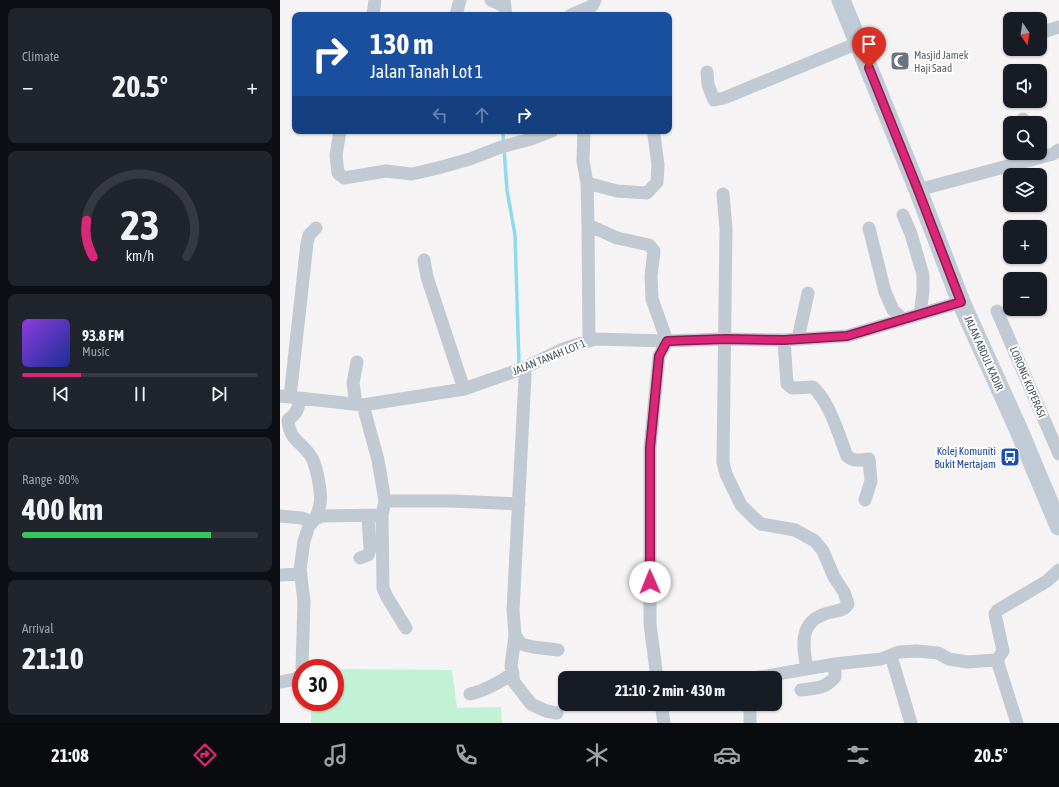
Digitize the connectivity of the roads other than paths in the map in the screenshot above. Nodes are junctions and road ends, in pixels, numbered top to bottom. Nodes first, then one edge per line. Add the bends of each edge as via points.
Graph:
1 (375, 0) edge
2 (460, 0) edge
3 (491, 0) edge
4 (841, 0) edge
5 (505, 7) edge
6 (595, 7) edge
7 (373, 12) edge
8 (457, 12) edge
9 (580, 12) edge
10 (1059, 27) edge
11 (1047, 31) edge
12 (858, 43) junction
13 (707, 72) dead end
14 (340, 134) edge
15 (544, 134) edge
16 (583, 134) edge
17 (654, 135) dead end
18 (1059, 150) edge
19 (1047, 155) edge
20 (1025, 160) edge
21 (587, 183) junction
22 (918, 190) junction
23 (723, 194) dead end
24 (903, 215) dead end
25 (588, 225) junction
26 (316, 228) dead end
27 (869, 228) dead end
28 (424, 260) dead end
29 (808, 293) dead end
30 (961, 302) junction
31 (997, 311) dead end
32 (920, 314) junction
33 (903, 319) junction
34 (725, 339) junction
35 (798, 339) junction
36 (784, 340) junction
37 (589, 341) junction
38 (667, 341) junction
39 (357, 362) dead end
40 (524, 368) junction
41 (464, 389) junction
42 (290, 397) edge
43 (360, 405) junction
44 (1059, 454) edge
45 (865, 500) dead end
46 (385, 501) junction
47 (519, 504) junction
48 (382, 515) junction
49 (280, 516) edge
50 (368, 516) junction
51 (313, 520) junction
52 (1059, 526) edge
53 (360, 558) dead end
54 (1059, 570) edge
55 (301, 574) junction
56 (280, 575) edge
57 (406, 628) dead end
58 (515, 635) junction
59 (558, 650) dead end
60 (891, 656) junction
61 (302, 659) edge
62 (997, 660) junction
63 (835, 664) junction
64 (807, 670) junction
65 (656, 671) edge
66 (512, 673) junction
67 (782, 674) edge
68 (292, 680) edge
69 (280, 682) edge
70 (800, 690) dead end
71 (470, 694) dead end
72 (662, 711) edge
73 (750, 711) edge
74 (557, 713) dead end
75 (664, 723) edge
76 (750, 723) edge
77 (911, 723) edge
78 (1017, 723) edge

1 - 7 street
2 - 8 street
3 - 5 street
4 - 12 main road, JALAN ABDUL KADIR
6 - 9 street
10 - 11 street
12 - 13 street via 714,100 708,85
12 - 22 main road, JALAN ABDUL KADIR
14 - 15 street via 336,155 338,173 344,178 386,171 412,174 470,159
16 - 21 street via 583,161
17 - 21 street via 658,165 657,182 647,193 617,191
18 - 19 street
20 - 22 street
21 - 25 street
22 - 30 main road, JALAN ABDUL KADIR
23 - 34 street via 726,228
24 - 32 street via 923,275
25 - 37 street
25 - 38 street via 617,238 650,245 654,251 652,299
26 - 42 street via 309,235 307,243
27 - 33 street via 885,292 893,310
28 - 41 street
29 - 35 street
30 - 32 street, JALAN TANAH LOT 1
30 - 52 main road, JALAN ABDUL KADIR
31 - 44 street, LORONG KOPERASI
32 - 33 street, JALAN TANAH LOT 1
33 - 35 street, JALAN TANAH LOT 1 via 847,336
34 - 36 street, JALAN TANAH LOT 1
34 - 38 street, JALAN TANAH LOT 1
34 - 64 street via 723,462 732,488 741,505 761,524 795,530 815,541 823,551 848,604 842,610 822,614 812,620 805,632 803,648
35 - 36 street, JALAN TANAH LOT 1
36 - 45 street via 787,384 792,388 813,387 820,393 847,456 856,461 869,459 871,481
37 - 38 street, JALAN TANAH LOT 1
37 - 40 street, JALAN TANAH LOT 1 via 563,349
38 - 65 street via 659,356 650,448 650,624
39 - 43 street via 353,383
40 - 41 street, JALAN TANAH LOT 1
40 - 47 street
41 - 43 street, JALAN TANAH LOT 1
42 - 43 street, JALAN TANAH LOT 1
42 - 51 street via 299,408 288,420 288,429 312,459 320,490 320,505
43 - 46 street via 378,460
46 - 47 street
46 - 48 street
47 - 58 street via 513,610
48 - 50 street
48 - 57 street via 383,588
49 - 51 street
50 - 51 street via 322,516
50 - 53 street via 370,550 368,555
51 - 55 street via 304,541
54 - 62 street via 995,614 1003,651
55 - 56 street
55 - 61 street via 304,601
58 - 59 street via 521,644
58 - 66 street
60 - 62 street via 899,652 917,651 938,653 949,659 967,662
60 - 63 street
60 - 77 street
62 - 78 street
63 - 64 street
63 - 70 street via 835,677 829,684
64 - 67 street
66 - 71 street via 498,684
66 - 74 street via 514,682 531,704
68 - 69 street
72 - 75 street
73 - 76 street

